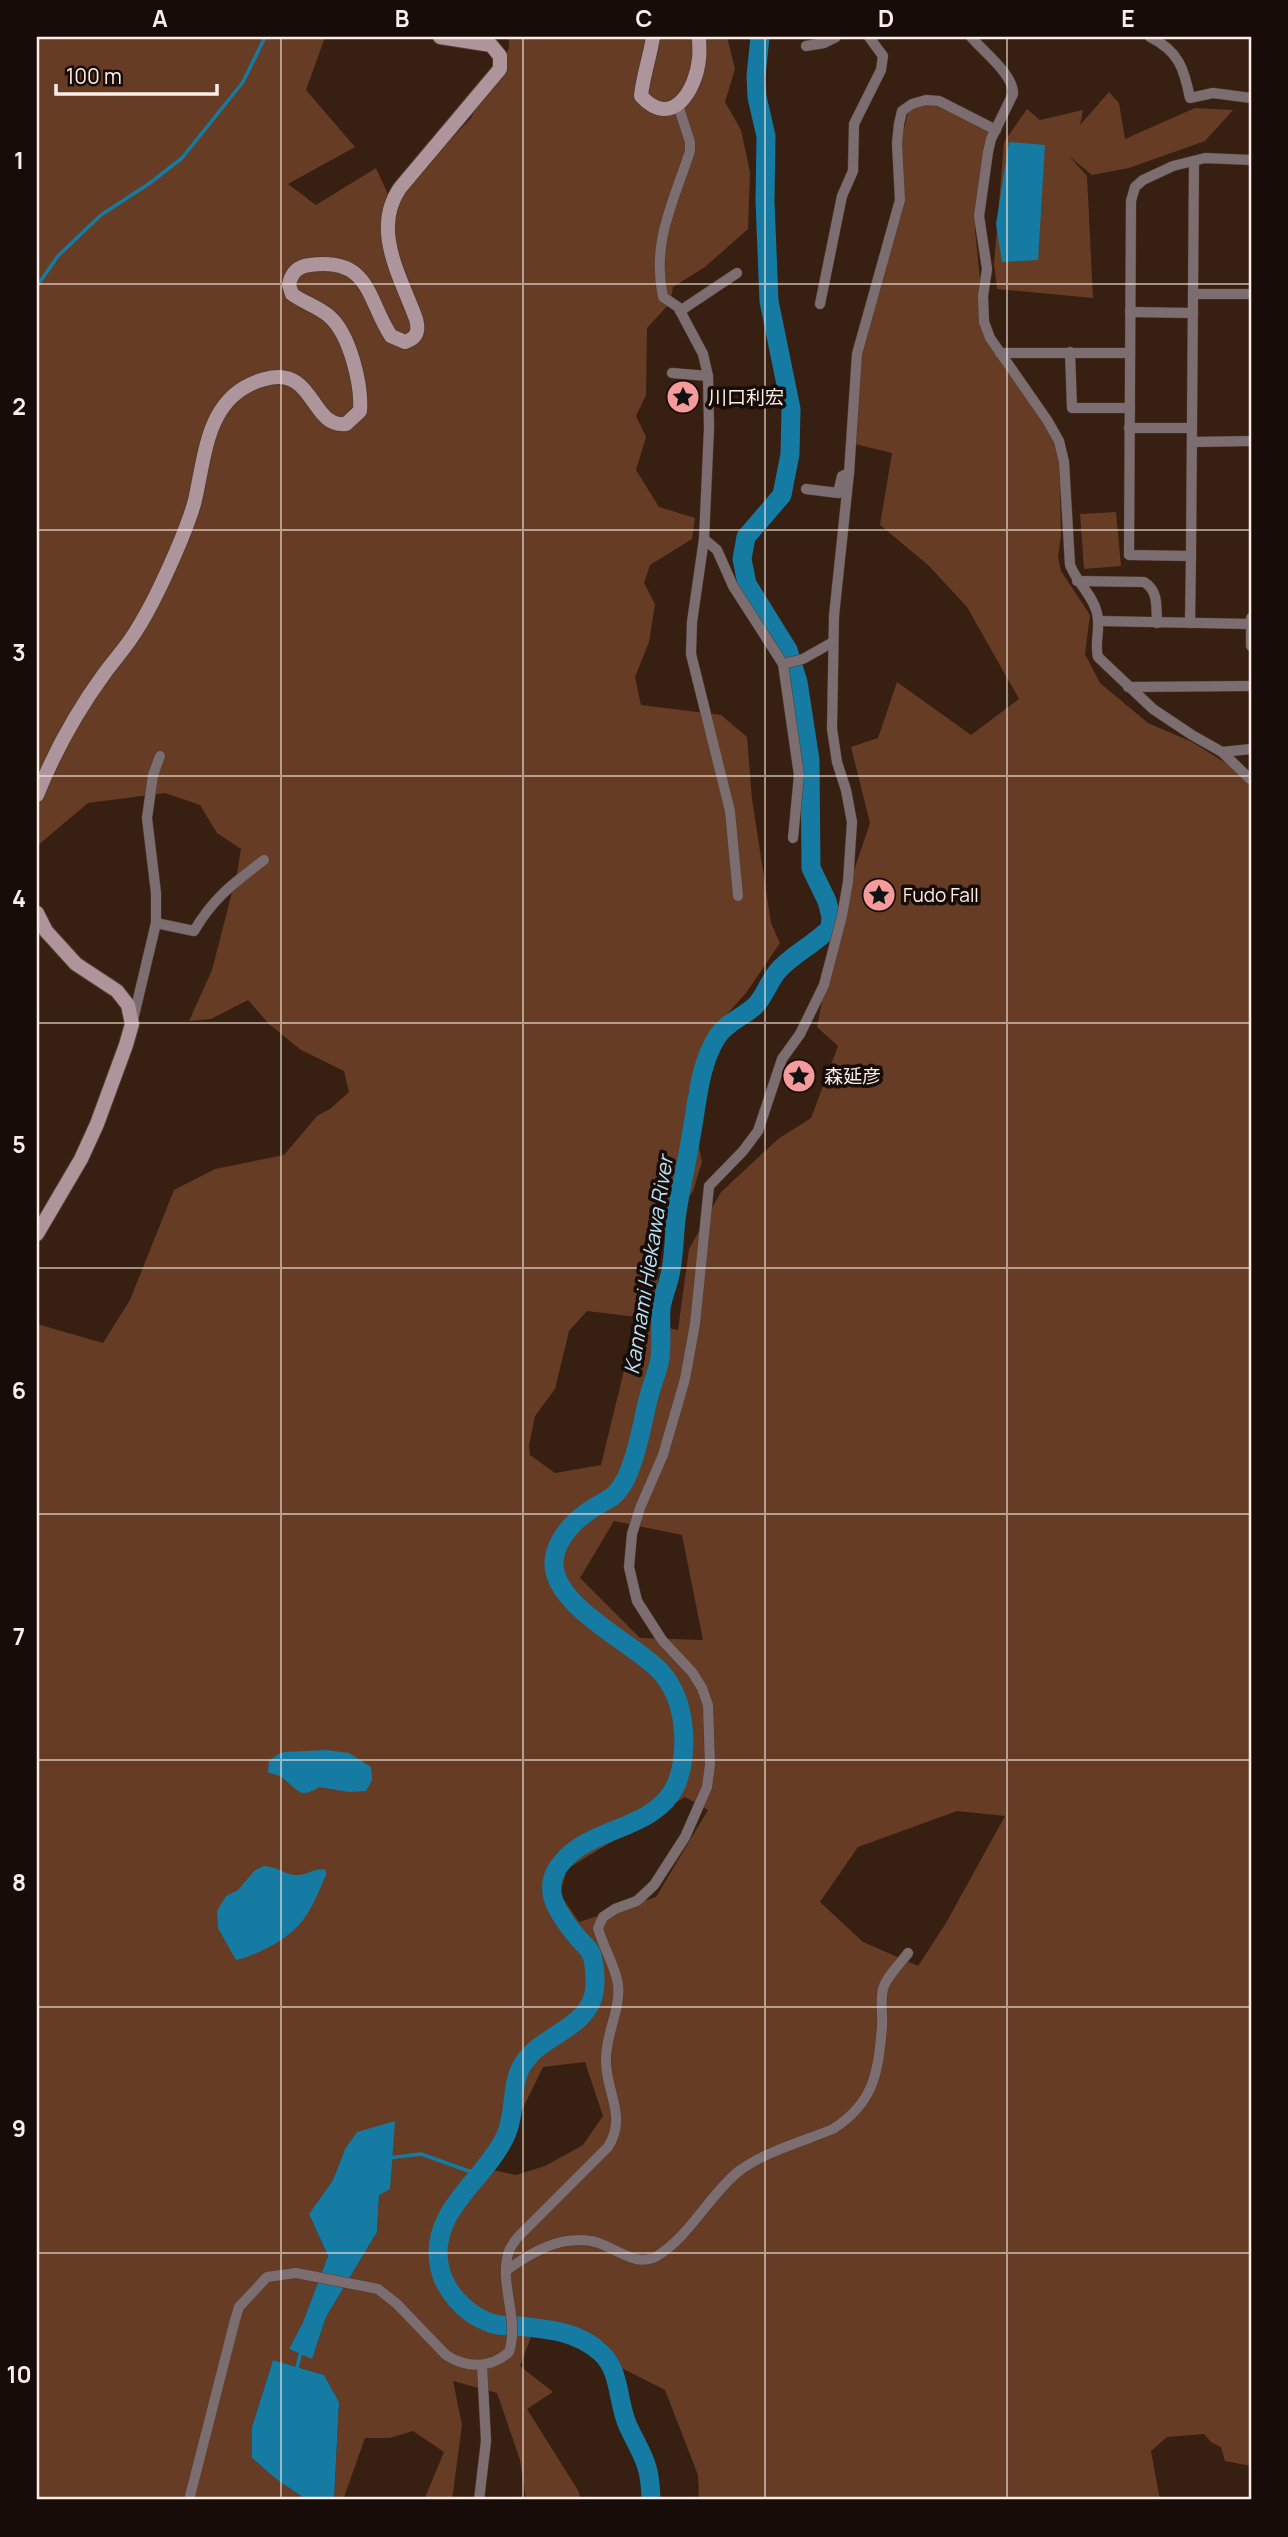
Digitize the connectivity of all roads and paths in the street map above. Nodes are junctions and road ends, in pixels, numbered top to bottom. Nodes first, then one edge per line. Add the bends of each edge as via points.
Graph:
1 (440, 37) edge
2 (653, 37) edge
3 (699, 37) edge
4 (836, 37) edge
5 (869, 37) edge
6 (971, 37) edge
7 (1150, 37) edge
8 (806, 46) dead end
9 (1251, 98) edge
10 (678, 105) junction
11 (996, 130) junction
12 (1251, 160) edge
13 (1194, 161) junction
14 (737, 273) dead end
15 (1193, 294) junction
16 (1251, 294) edge
17 (820, 304) dead end
18 (680, 311) junction
19 (1130, 312) junction
20 (1193, 313) junction
21 (1070, 352) junction
22 (1000, 353) junction
23 (1130, 353) junction
24 (671, 373) dead end
25 (708, 376) junction
26 (1130, 408) junction
27 (1129, 428) junction
28 (1192, 428) junction
29 (1192, 442) junction
30 (1251, 442) edge
31 (849, 473) junction
32 (806, 489) dead end
33 (704, 539) junction
34 (1191, 556) junction
35 (1077, 581) junction
36 (1251, 618) edge
37 (1099, 621) junction
38 (1157, 623) junction
39 (1191, 623) junction
40 (1251, 624) edge
41 (833, 642) junction
42 (1251, 646) edge
43 (783, 664) junction
44 (1251, 685) edge
45 (1128, 687) junction
46 (1251, 749) edge
47 (1222, 752) junction
48 (160, 756) dead end
49 (1251, 780) edge
50 (37, 795) edge
51 (793, 838) dead end
52 (264, 860) dead end
53 (738, 896) dead end
54 (37, 913) edge
55 (156, 923) junction
56 (132, 1024) junction
57 (37, 1234) edge
58 (908, 1953) dead end
59 (507, 2270) junction
60 (482, 2365) junction
61 (190, 2500) edge
62 (479, 2500) edge

1 - 50 street via 491,45 500,55 500,69 400,188 388,211 388,242 416,318 417,333 405,342 391,336 369,290 352,271 317,264 294,272 289,285 292,294 322,311 341,329 358,383 360,411 346,424 331,423 308,392 282,377 252,384 224,406 208,432 194,503 151,606 79,712
2 - 10 street via 641,96 661,110
3 - 10 street via 699,60 691,87
4 - 8 street
5 - 17 street via 883,57 881,70 854,124 853,171 842,196
6 - 11 street via 1013,87
7 - 9 street via 1163,43 1183,66 1190,98 1213,93
10 - 18 street via 690,151 667,211 658,274 663,297
11 - 22 street via 988,152 979,216 987,269 984,322
11 - 31 street via 940,101 926,100 902,111 897,143 900,200 857,354
12 - 13 street
13 - 15 street
13 - 19 street via 1173,166 1135,187
14 - 18 street
15 - 16 street
15 - 20 street
18 - 25 street via 703,354
19 - 20 street
19 - 23 street
20 - 28 street
21 - 22 street
21 - 23 street
21 - 26 street via 1072,408
22 - 35 street via 1059,441 1070,565
23 - 26 street
24 - 25 street
25 - 33 street
26 - 27 street
27 - 28 street
27 - 34 street via 1129,555
28 - 29 street
29 - 30 street
29 - 34 street
31 - 32 street via 842,476 838,493
31 - 41 street
33 - 43 street via 717,550 733,586
33 - 53 street via 691,654 730,811
34 - 39 street
35 - 37 street via 1093,600
35 - 38 street via 1149,585 1156,596
36 - 40 street
37 - 38 street
37 - 45 street via 1098,657
38 - 39 street
39 - 40 street
40 - 42 street
41 - 43 street
41 - 59 street via 832,729 852,822 842,916 824,985 782,1059 758,1131 709,1186 685,1380 663,1455 632,1534 629,1567 637,1601 662,1640 692,1672 708,1705 707,1787 685,1837 654,1885 637,1901 603,1917 597,1928 618,1982 606,2056 618,2124 614,2138 518,2237 509,2252
43 - 51 street via 799,775
44 - 45 street
45 - 47 street via 1153,709
46 - 47 street
47 - 49 street
48 - 55 street via 147,818
52 - 55 street via 220,894 194,931
54 - 56 street via 46,931 76,964 117,991 128,1005
55 - 56 street
56 - 57 street via 97,1124
58 - 59 street via 884,1987 872,2087 863,2104 843,2123 738,2172 655,2258 636,2260 592,2241 562,2241 531,2253
59 - 60 street via 513,2334 509,2352
60 - 61 street via 446,2355 377,2288 296,2273 267,2277 239,2306
60 - 62 street via 486,2441

